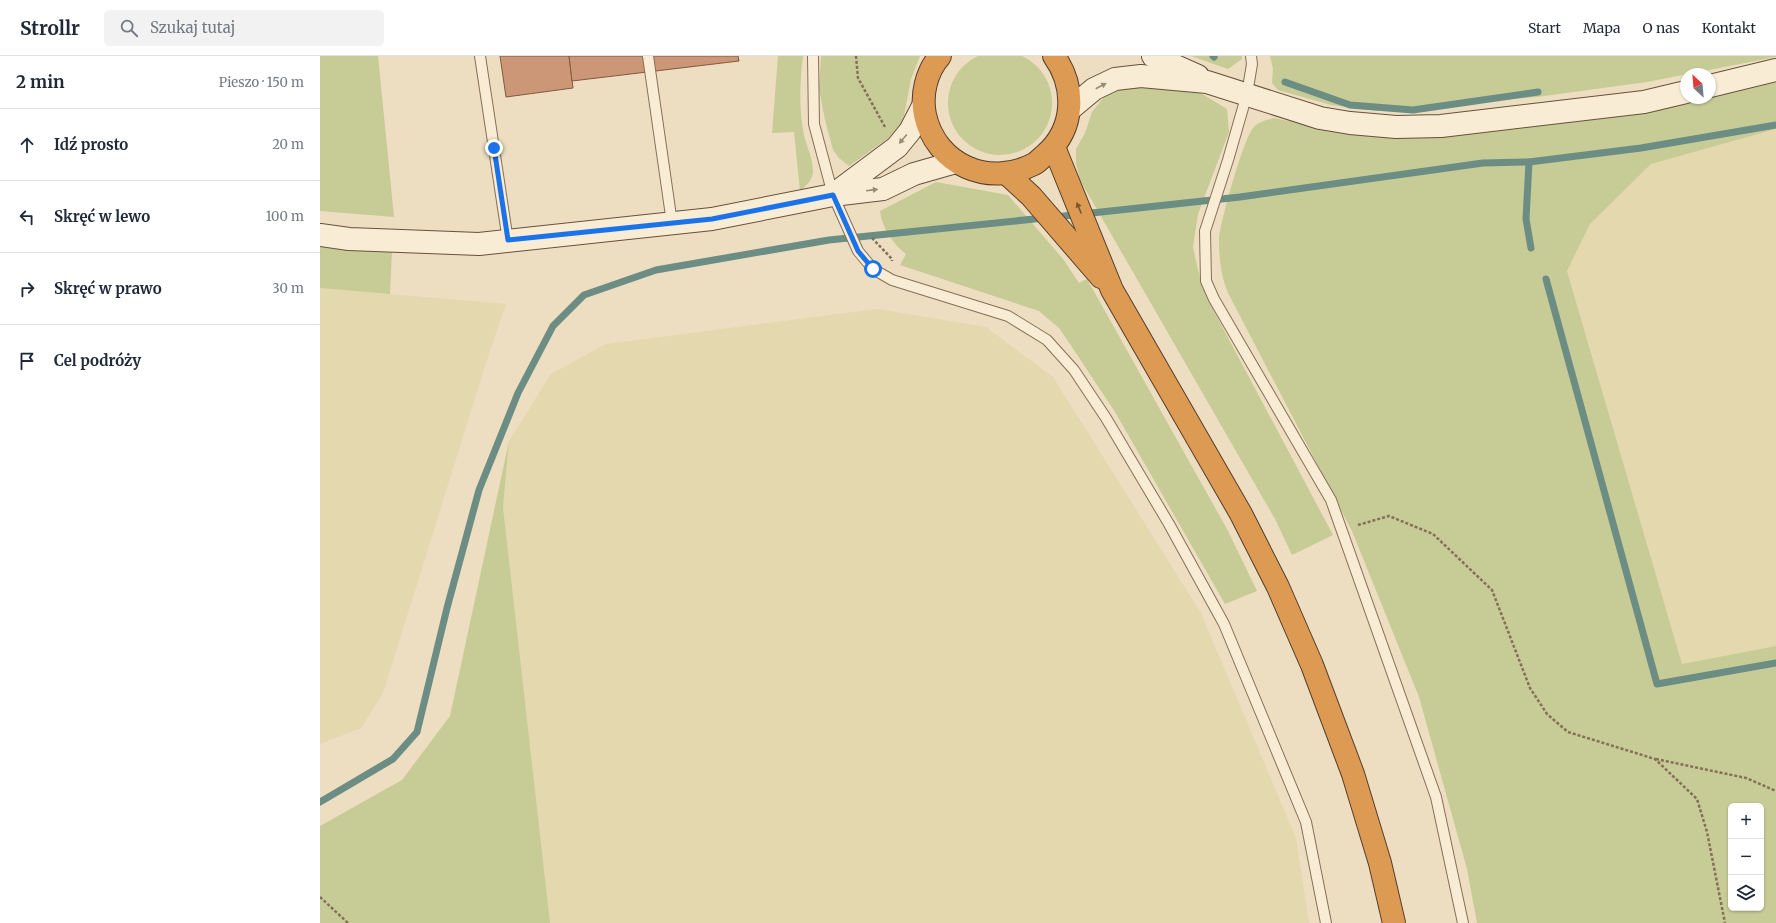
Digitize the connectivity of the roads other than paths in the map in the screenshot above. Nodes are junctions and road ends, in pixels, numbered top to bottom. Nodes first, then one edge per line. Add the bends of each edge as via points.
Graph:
1 (480, 56) edge
2 (648, 56) edge
3 (813, 56) edge
4 (1054, 56) edge
5 (1154, 56) edge
6 (1251, 56) edge
7 (935, 59) edge
8 (1776, 70) edge
9 (1207, 82) junction
10 (1716, 85) edge
11 (1680, 93) edge
12 (1246, 94) junction
13 (923, 106) junction
14 (1070, 110) junction
15 (1054, 147) junction
16 (956, 162) junction
17 (1007, 174) junction
18 (833, 195) junction
19 (672, 223) junction
20 (320, 235) edge
21 (508, 240) junction
22 (1082, 242) junction
23 (1326, 923) edge
24 (1394, 923) edge
25 (1464, 923) edge

1 - 21 lane
2 - 19 lane
3 - 18 lane via 814,124
4 - 14 highway via 1069,87
5 - 9 street
6 - 12 lane via 1252,64
7 - 13 highway via 926,81
8 - 10 street
9 - 12 street
14 -> 9 street via 1094,89 1115,78 1141,76
11 - 12 street via 1636,103 1441,126 1350,123 1320,118
12 - 25 lane via 1205,231 1206,281 1331,500 1436,796
13 - 16 highway via 928,128 942,151
13 -> 18 street via 910,131 897,147
14 - 15 highway via 1064,130
15 - 17 highway via 1035,164
22 -> 15 highway via 1066,177
16 - 17 highway via 977,172
18 -> 16 street via 883,189 914,174
17 - 22 highway
18 - 19 street via 712,219
18 - 23 lane via 858,251 873,269 892,280 1008,316 1047,340 1074,370 1165,517 1224,624 1306,822
19 - 21 street
20 - 21 street via 349,239 478,244
22 - 24 highway via 1241,514 1278,587 1312,665 1353,774 1380,863

